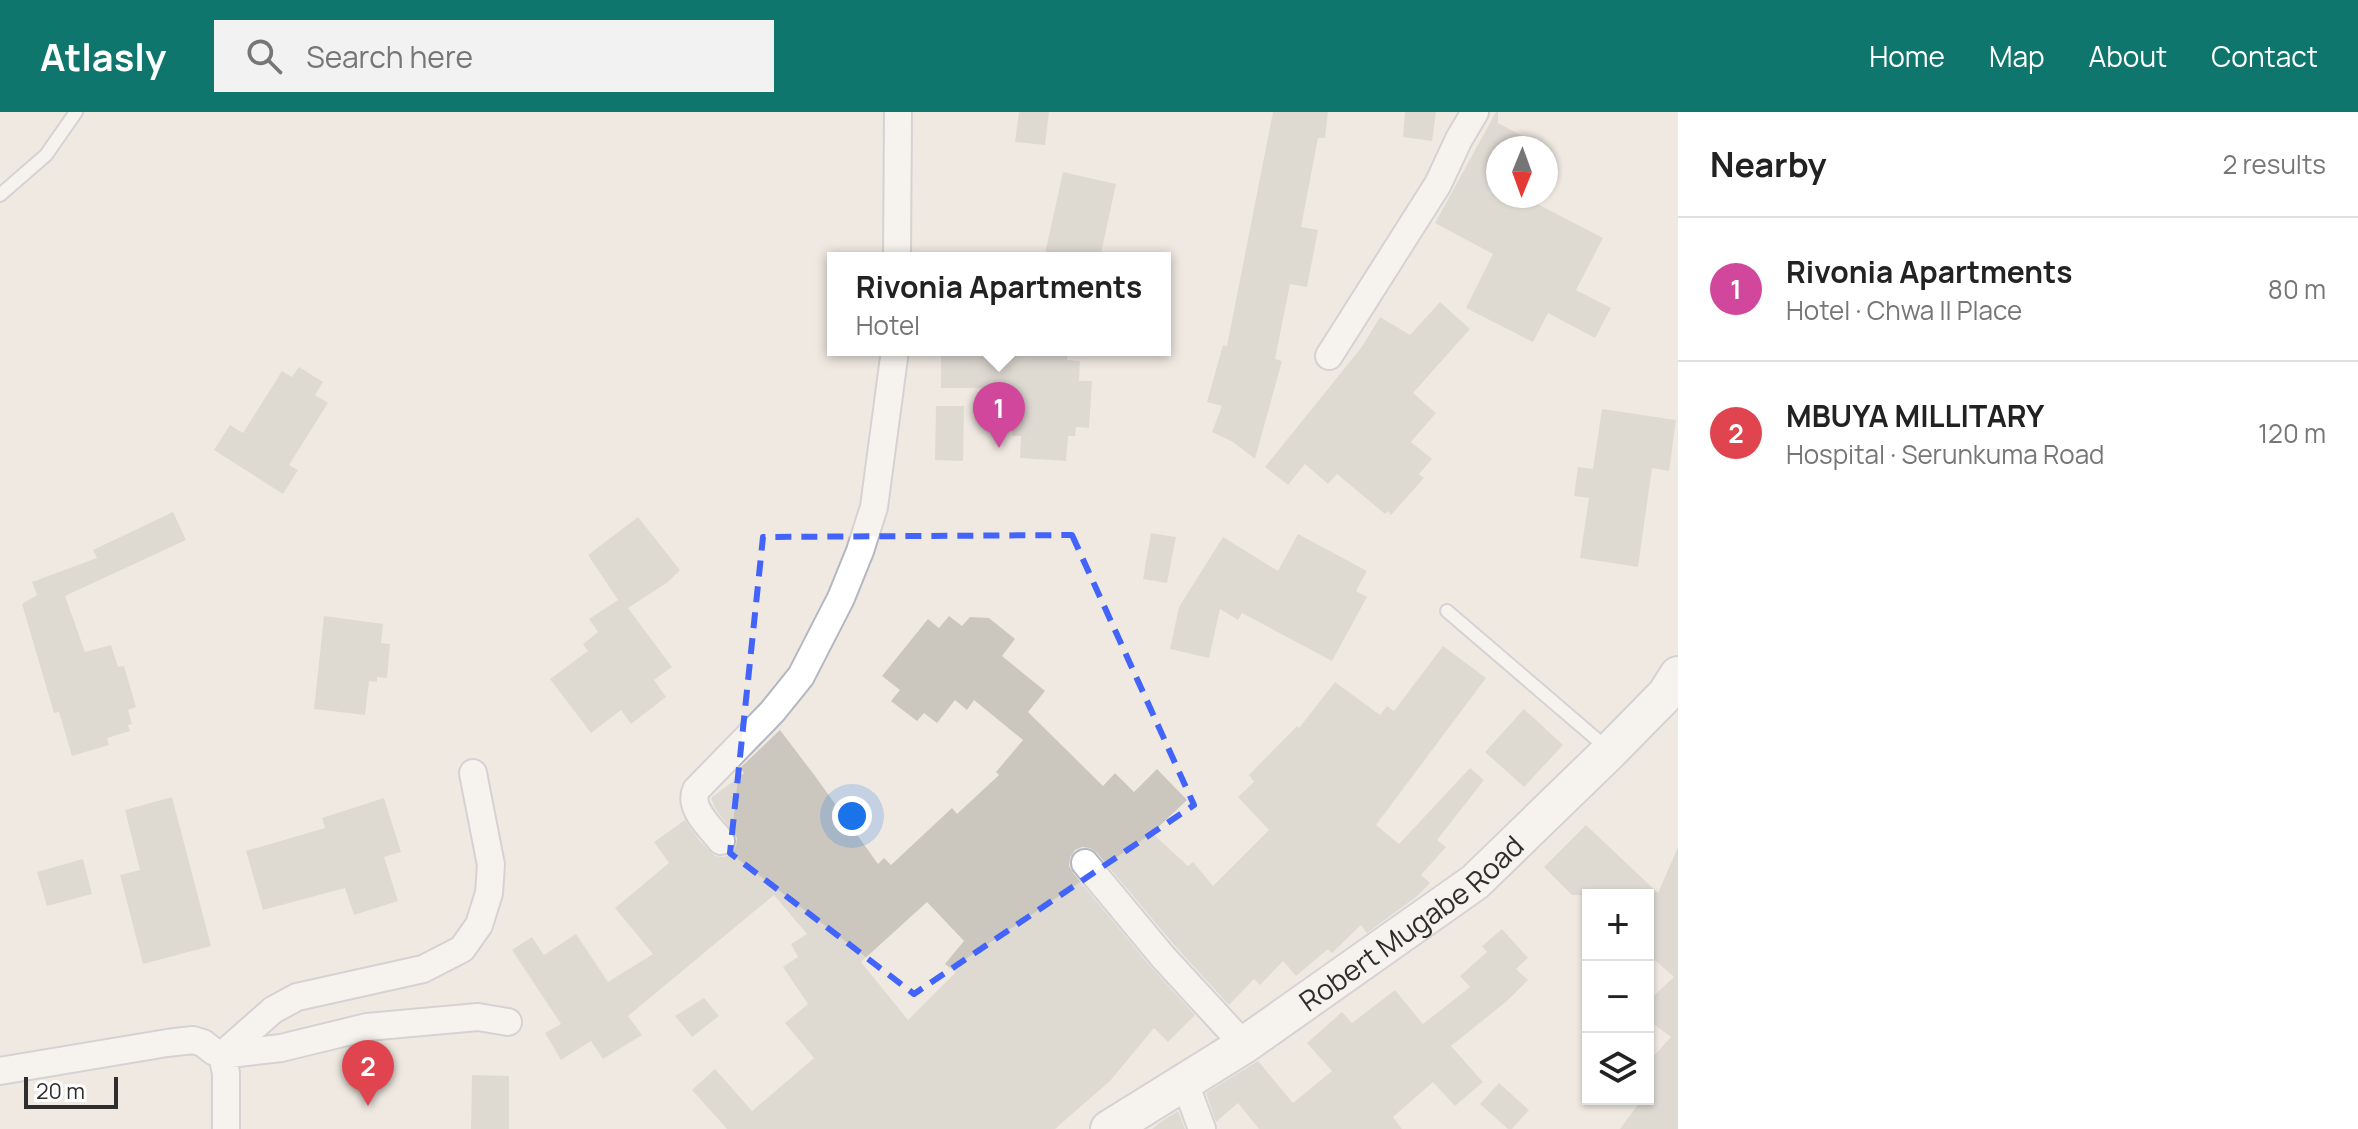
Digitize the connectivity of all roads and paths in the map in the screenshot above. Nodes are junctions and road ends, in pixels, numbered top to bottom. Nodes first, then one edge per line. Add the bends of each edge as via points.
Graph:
1 (76, 112) edge
2 (898, 112) edge
3 (1475, 112) edge
4 (0, 195) edge
5 (897, 252) edge
6 (894, 356) edge
7 (1329, 356) dead end
8 (1447, 611) dead end
9 (1678, 675) edge
10 (1610, 751) junction
11 (473, 773) dead end
12 (721, 841) dead end
13 (1085, 863) dead end
14 (508, 1022) dead end
15 (1244, 1045) junction
16 (222, 1055) junction
17 (0, 1071) edge
18 (1185, 1083) junction
19 (226, 1129) edge
20 (1109, 1129) edge
21 (1202, 1129) edge

1 - 4 lane via 46,155
2 - 5 street
3 - 7 street via 1438,184
6 - 12 street via 874,507 841,598 801,676 692,798
8 - 10 lane
9 - 10 street, Robert Mugabe Road
10 - 15 street, Robert Mugabe Road via 1475,882
11 - 16 street via 491,865 479,925 462,949 423,969 297,997 273,1010
13 - 15 street
14 - 16 street via 478,1017 367,1027 281,1048
15 - 18 street, Robert Mugabe Road
16 - 17 street via 193,1040
16 - 19 street
18 - 20 street, Robert Mugabe Road
18 - 21 street

